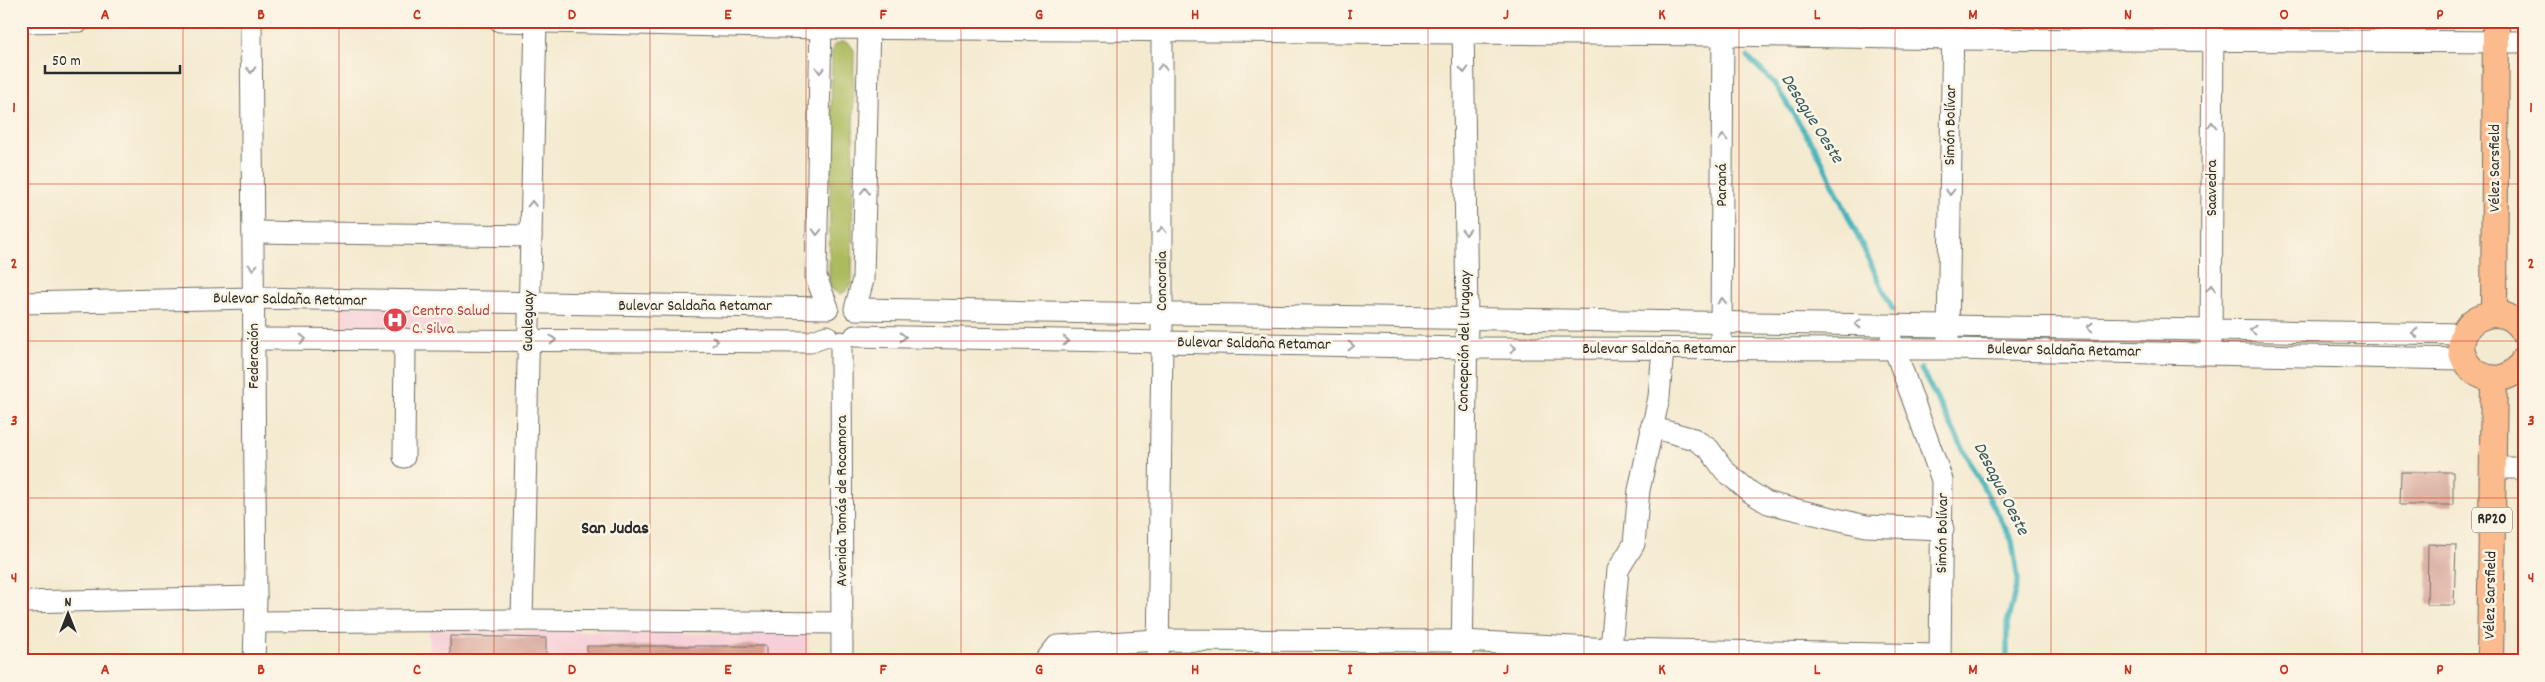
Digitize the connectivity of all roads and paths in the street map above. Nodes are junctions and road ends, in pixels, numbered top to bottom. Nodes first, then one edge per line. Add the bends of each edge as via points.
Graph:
1 (80, 21) edge
2 (250, 21) edge
3 (500, 21) edge
4 (21, 22) edge
5 (536, 22) edge
6 (869, 24) edge
7 (821, 25) edge
8 (1162, 26) edge
9 (1463, 27) edge
10 (1723, 28) edge
11 (1953, 30) edge
12 (2213, 30) edge
13 (2495, 31) edge
14 (2524, 42) edge
15 (253, 232) junction
16 (531, 236) junction
17 (254, 298) junction
18 (21, 303) edge
19 (529, 305) junction
20 (828, 308) junction
21 (856, 309) junction
22 (1162, 313) junction
23 (1467, 319) junction
24 (1721, 324) junction
25 (1887, 324) junction
26 (1948, 324) junction
27 (2515, 324) edge
28 (2211, 329) junction
29 (841, 338) junction
30 (254, 339) junction
31 (405, 340) junction
32 (529, 340) junction
33 (1162, 342) junction
34 (2464, 346) junction
35 (1465, 348) junction
36 (1663, 349) junction
37 (1720, 349) junction
38 (1948, 349) junction
39 (1893, 351) junction
40 (2211, 354) junction
41 (2515, 369) edge
42 (1651, 427) junction
43 (404, 457) dead end
44 (2492, 468) junction
45 (2524, 468) edge
46 (1943, 528) junction
47 (256, 597) junction
48 (21, 602) edge
49 (522, 620) junction
50 (256, 622) junction
51 (842, 623) junction
52 (1158, 640) junction
53 (1611, 649) junction
54 (1462, 651) edge
55 (1940, 658) edge
56 (254, 661) edge
57 (842, 661) edge
58 (1045, 661) edge
59 (1158, 661) edge
60 (2490, 661) edge

1 - 4 street
2 -> 15 street, Federación
3 - 5 street
5 - 7 street
16 -> 5 street, Gualeguay
6 - 7 street
6 - 8 street
21 -> 6 street via 863,280
7 -> 20 street via 816,277
8 - 9 street
22 -> 8 street, Concordia
9 - 10 street
9 -> 23 street, Concepción del Uruguay
10 - 11 street
24 -> 10 street, Paraná
11 - 12 street
11 -> 26 street, Simón Bolívar
12 - 13 street
28 -> 12 street, Saavedra
13 - 14 street
13 - 27 main road, Vélez Sarsfield
15 - 16 street
15 -> 17 street, Federación
16 - 19 street, Gualeguay
17 - 18 street, Bulevar Saldaña Retamar
17 - 19 street, Bulevar Saldaña Retamar
17 - 30 street, Federación
19 - 20 street, Bulevar Saldaña Retamar
19 - 32 street, Gualeguay
20 - 21 street, Bulevar Saldaña Retamar via 842,303
20 - 29 street via 822,322
21 - 22 street, Bulevar Saldaña Retamar
21 - 29 street via 861,323
22 - 23 street, Bulevar Saldaña Retamar
22 - 33 street, Concordia
23 - 24 street, Bulevar Saldaña Retamar
23 - 35 street, Concepción del Uruguay
25 -> 24 street, Bulevar Saldaña Retamar
24 - 37 street, Paraná
25 - 26 street, Bulevar Saldaña Retamar
25 - 39 street, Simón Bolívar
28 -> 26 street, Bulevar Saldaña Retamar
26 - 38 street, Simón Bolívar
27 - 34 main road via 2476,319
34 -> 28 street, Bulevar Saldaña Retamar
28 - 40 street, Saavedra
32 -> 29 street, Bulevar Saldaña Retamar via 810,342
29 -> 33 street, Bulevar Saldaña Retamar
29 - 51 street, Avenida Tomás de Rocamora
30 -> 31 street, Bulevar Saldaña Retamar
30 - 47 street, Federación
31 - 32 street, Bulevar Saldaña Retamar
31 - 43 street
32 - 49 street, Gualeguay
33 -> 35 street, Bulevar Saldaña Retamar
33 - 52 street, Concordia
34 - 40 street, Bulevar Saldaña Retamar
34 - 41 main road, RP20 via 2476,373
35 -> 36 street, Bulevar Saldaña Retamar
35 - 54 street, Concepción del Uruguay
36 - 37 street, Bulevar Saldaña Retamar
36 - 42 street
37 - 39 street, Bulevar Saldaña Retamar
38 - 39 street, Bulevar Saldaña Retamar
38 - 40 street, Bulevar Saldaña Retamar
39 - 46 street, Simón Bolívar via 1942,480
41 - 44 main road, Vélez Sarsfield / RP20
42 - 46 street via 1694,439 1709,449 1725,471 1768,503 1866,526
42 - 53 street via 1639,490 1634,544 1618,570
44 - 45 street
44 - 60 main road, Vélez Sarsfield / RP20
46 - 55 street, Simón Bolívar
47 - 48 street
47 - 50 street, Federación
49 - 50 street
49 - 51 street
50 - 56 street, Federación
51 - 57 street, Avenida Tomás de Rocamora
52 - 54 street
52 - 58 street via 1057,646
52 - 59 street, Concordia
53 - 54 street
53 - 55 street

